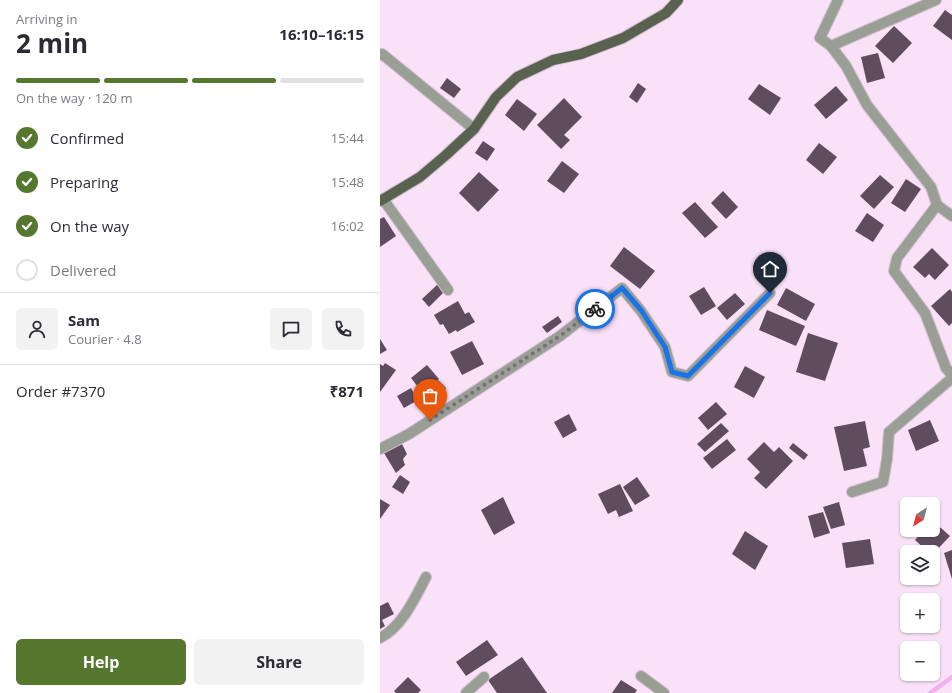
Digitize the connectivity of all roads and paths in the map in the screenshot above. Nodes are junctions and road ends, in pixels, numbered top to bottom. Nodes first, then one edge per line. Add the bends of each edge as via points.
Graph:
1 (678, 0) edge
2 (838, 0) edge
3 (936, 0) edge
4 (831, 46) junction
5 (380, 56) edge
6 (474, 129) junction
7 (381, 200) edge
8 (937, 205) junction
9 (952, 216) edge
10 (448, 290) dead end
11 (770, 293) dead end
12 (952, 377) edge
13 (380, 449) edge
14 (852, 492) dead end
15 (426, 577) dead end
16 (380, 638) edge
17 (641, 676) dead end
18 (484, 677) dead end
19 (466, 693) edge
20 (664, 693) edge

1 - 6 main road via 666,13 623,38 581,54 553,60 517,77 496,97
2 - 4 street via 820,38
3 - 4 street
4 - 8 street via 846,66 867,105 931,187
5 - 6 street via 382,54
6 - 7 main road via 420,177
7 - 10 street
8 - 9 street
8 - 12 street via 897,258 894,271 925,313 946,368
11 - 13 street via 688,376 672,372 665,347 641,310 622,288 560,336 409,434
12 - 14 street via 889,432 883,482
15 - 16 street via 411,606 388,634
17 - 20 street
18 - 19 street

